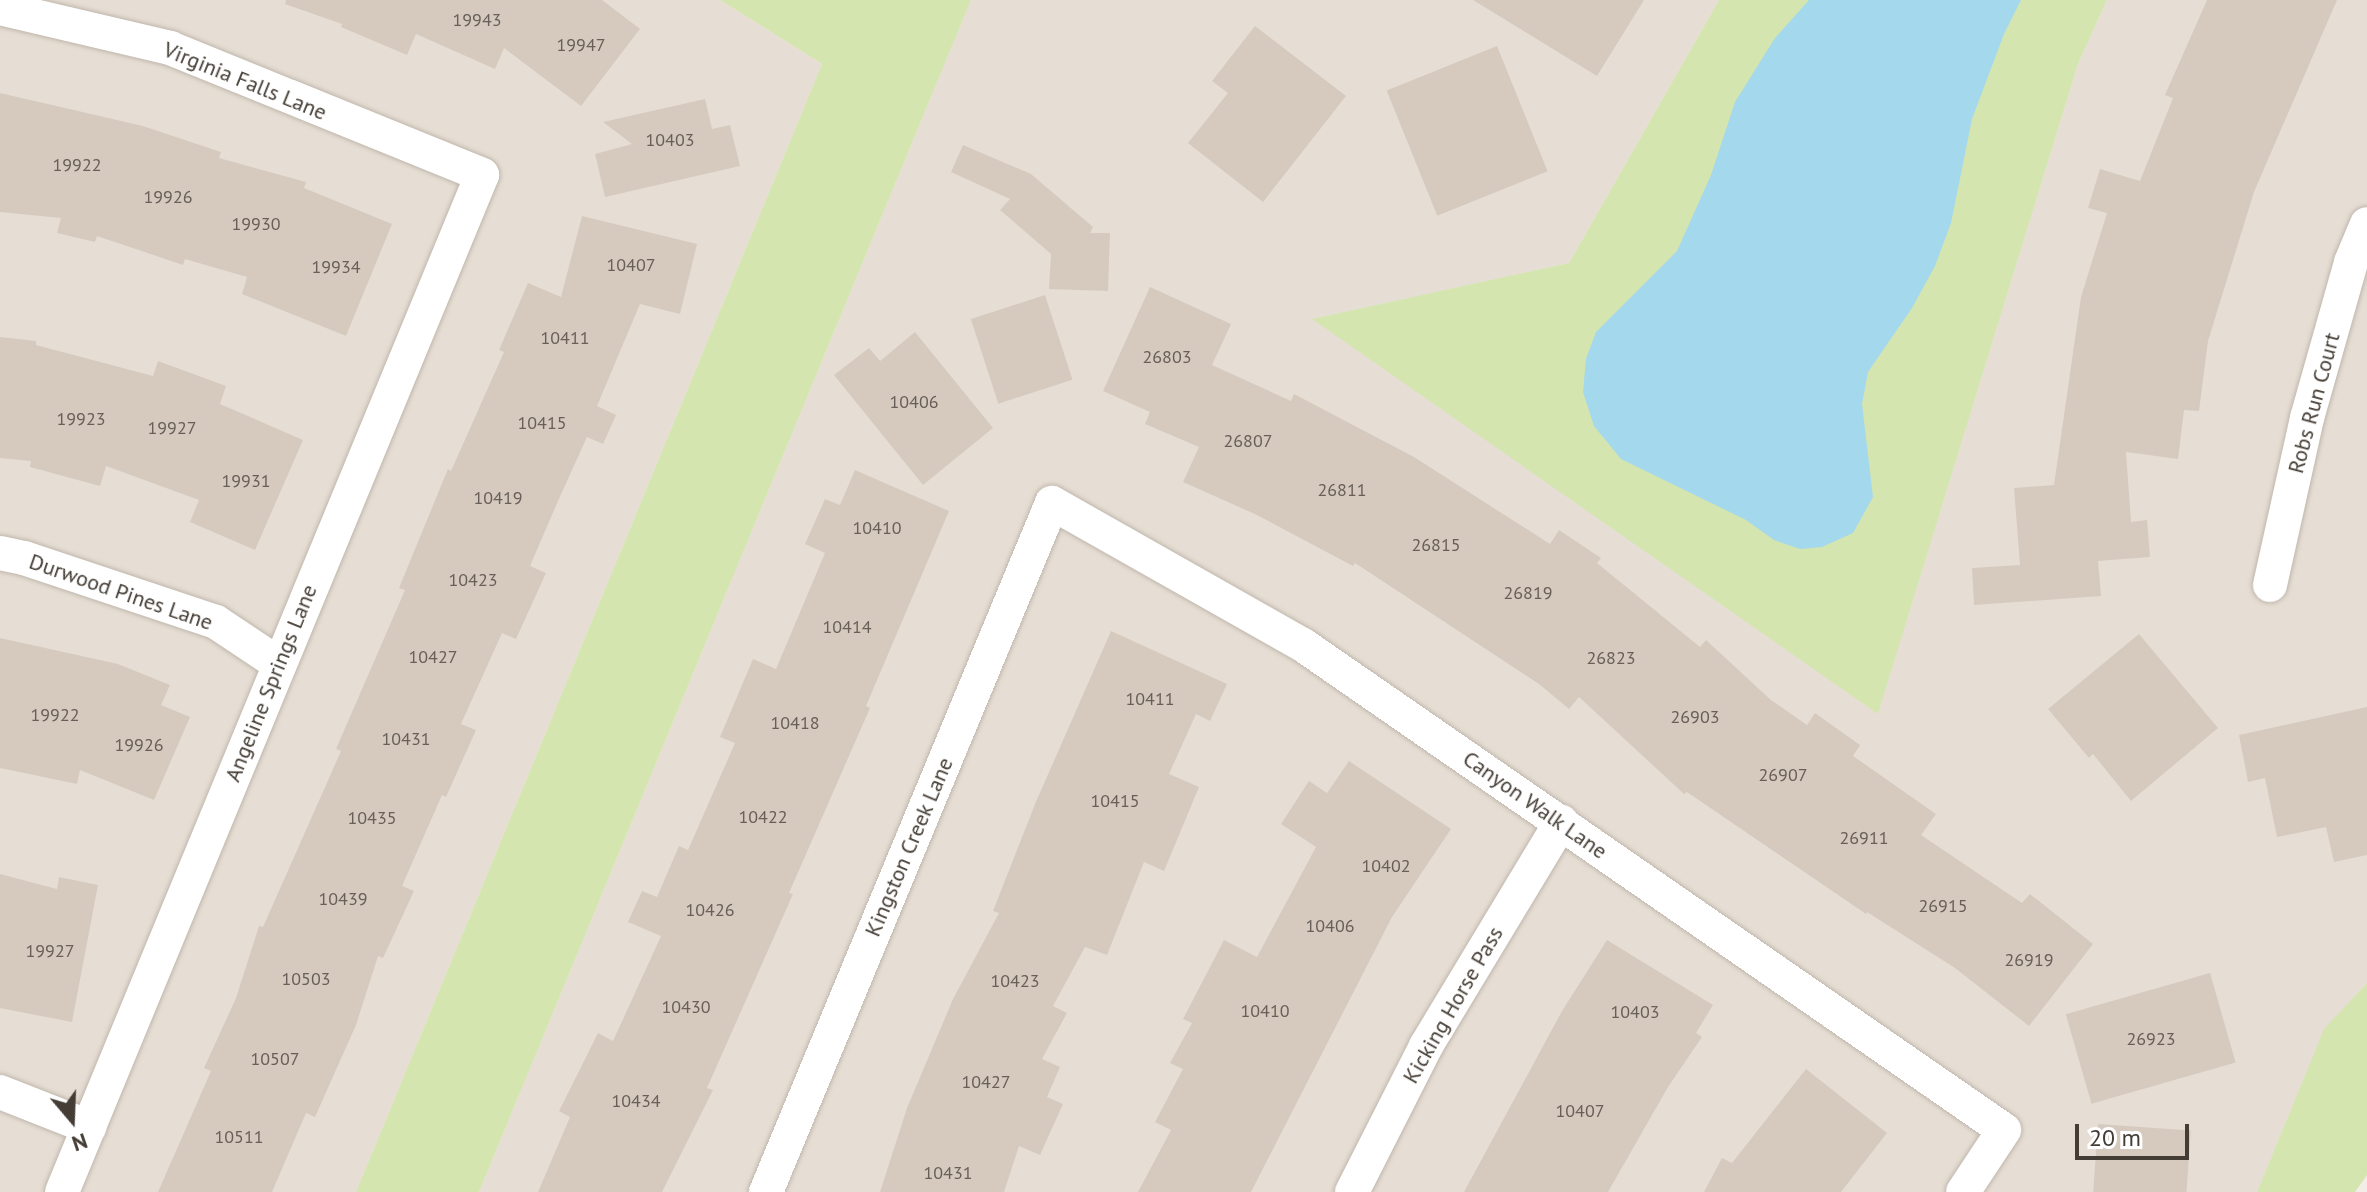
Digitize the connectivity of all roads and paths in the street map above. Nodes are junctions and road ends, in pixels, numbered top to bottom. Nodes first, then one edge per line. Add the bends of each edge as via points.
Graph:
1 (0, 8) edge
2 (482, 175) joint
3 (2367, 224) edge
4 (1052, 503) joint
5 (0, 553) edge
6 (2270, 585) dead end
7 (279, 664) junction
8 (1561, 822) junction
9 (0, 1092) edge
10 (89, 1127) junction
11 (62, 1192) edge
12 (766, 1192) edge
13 (1352, 1192) edge
14 (1963, 1192) edge

1 - 2 street, Virginia Falls Lane via 170,48
2 - 7 street, Angeline Springs Lane
3 - 6 street, Robs Run Court via 2351,262 2307,418
4 - 8 street, Canyon Walk Lane via 1303,645
4 - 12 street, Kingston Creek Lane
5 - 7 street, Durwood Pines Lane via 216,622
7 - 10 street, Angeline Springs Lane
8 - 13 street, Kicking Horse Pass via 1426,1046
8 - 14 street, Canyon Walk Lane via 2004,1130
9 - 10 street
10 - 11 street, Angeline Springs Lane

